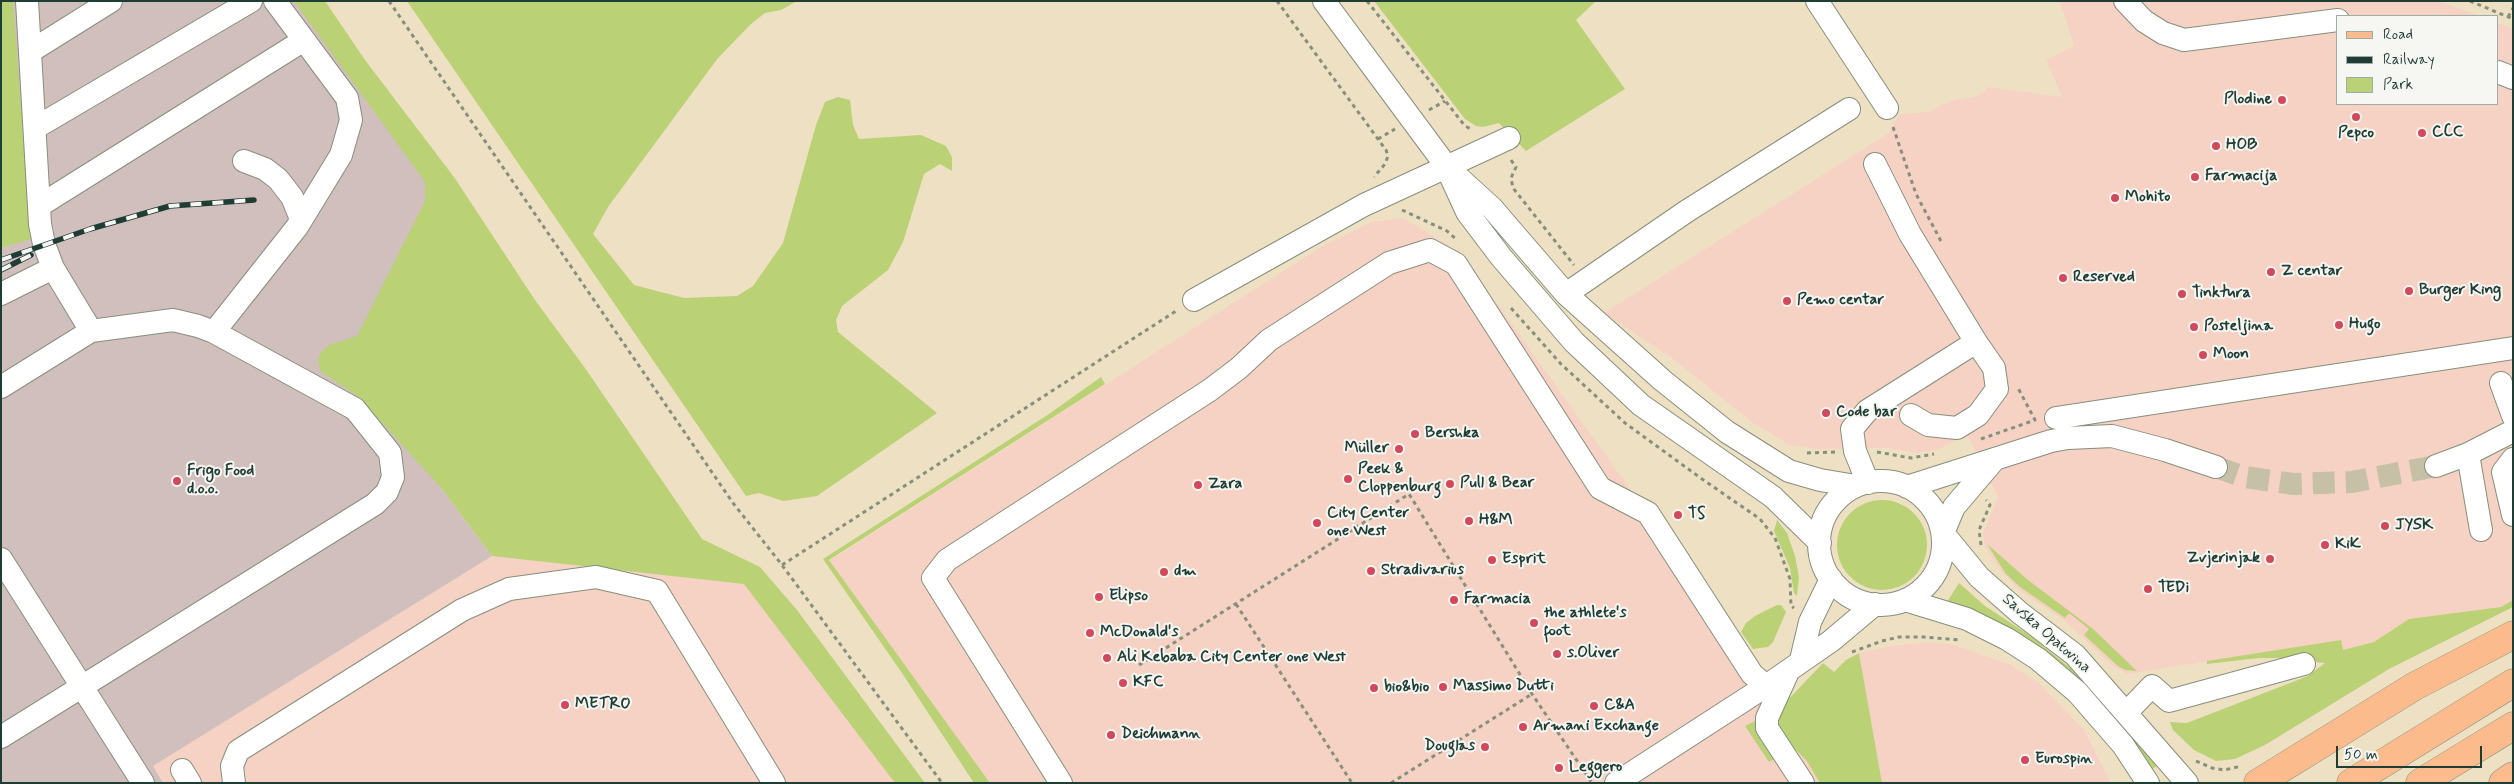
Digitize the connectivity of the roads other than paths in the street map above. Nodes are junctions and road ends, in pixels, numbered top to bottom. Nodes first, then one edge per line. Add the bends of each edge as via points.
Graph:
1 (27, 1) edge
2 (111, 1) edge
3 (250, 1) edge
4 (275, 1) edge
5 (1324, 1) edge
6 (1817, 1) edge
7 (2125, 1) edge
8 (2336, 20) edge
9 (304, 40) junction
10 (31, 51) junction
11 (2499, 72) edge
12 (2513, 78) edge
13 (1887, 108) dead end
14 (1849, 109) dead end
15 (35, 128) junction
16 (1509, 138) dead end
17 (244, 161) dead end
18 (1875, 164) dead end
19 (1447, 167) junction
20 (39, 206) junction
21 (301, 219) junction
22 (53, 268) junction
23 (1, 294) edge
24 (1566, 294) junction
25 (1194, 300) road end
26 (91, 331) junction
27 (214, 332) junction
28 (1976, 342) junction
29 (2513, 348) edge
30 (2501, 383) dead end
31 (1, 387) edge
32 (1911, 415) dead end
33 (2513, 416) edge
34 (2056, 418) dead end
35 (2513, 431) edge
36 (2468, 454) junction
37 (2513, 459) edge
38 (1994, 460) junction
39 (2436, 466) tunnel mouth
40 (2216, 467) tunnel mouth
41 (1862, 484) junction
42 (1907, 486) junction
43 (2513, 516) edge
44 (2481, 530) dead end
45 (1942, 533) junction
46 (1820, 543) junction
47 (1, 559) edge
48 (1830, 580) junction
49 (1905, 600) junction
50 (1875, 604) junction
51 (2513, 635) edge
52 (1795, 664) junction
53 (2304, 664) dead end
54 (2513, 684) edge
55 (1766, 686) junction
56 (83, 687) junction
57 (2127, 712) junction
58 (2513, 726) edge
59 (1, 737) edge
60 (2254, 772) edge
61 (2513, 776) edge
62 (1793, 779) edge
63 (143, 783) edge
64 (234, 783) edge
65 (774, 783) edge
66 (1062, 783) edge
67 (1616, 783) edge
68 (2148, 783) edge
69 (2187, 783) edge
70 (2351, 783) edge
71 (2420, 783) edge
72 (2503, 783) edge

1 - 10 street
2 - 10 street
3 - 15 street
4 - 9 street
5 - 19 street
6 - 13 street
7 - 8 street via 2144,21 2163,33 2184,40
9 - 20 street
9 - 21 street via 347,98 350,120 341,155
10 - 15 street
11 - 12 street
14 - 24 street via 1687,211
15 - 20 street
16 - 19 street
17 - 21 street via 278,179 292,197
18 - 28 street via 1910,234
19 - 24 street via 1492,208
19 - 25 street via 1364,205
19 - 46 street via 1467,212 1574,342 1641,405 1773,497
20 - 22 street via 44,244
21 - 27 street
22 - 23 street
22 - 26 street
24 - 41 street via 1662,380 1727,432 1790,471 1820,480
26 - 27 street via 173,320
26 - 31 street
27 - 56 street via 355,409 390,453 390,484 375,504
28 - 32 street via 1994,368 1997,389 1978,415 1957,428 1928,425
28 - 41 street via 1867,412 1852,429
29 - 34 street
30 - 33 street
35 - 36 street
36 - 39 street
36 - 44 street
37 - 43 street via 2503,472
38 - 40 street via 2051,441 2112,436
38 - 42 street
38 - 45 street via 1954,507
41 - 42 street via 1888,481
41 - 46 street via 1840,497 1827,512 1821,527
42 - 45 street via 1924,498 1936,514
45 - 49 street via 1943,553 1936,573 1923,589
45 - 57 street, Savska Opatovina via 1979,577 2075,655
46 - 48 street via 1822,564
47 - 56 street
48 - 50 street via 1845,594 1864,603
48 - 52 street
49 - 50 street
49 - 68 street, Savska Opatovina via 1974,632 2007,639 2038,659 2076,692 2123,745
50 - 52 street via 1831,641
51 - 60 main road
52 - 55 street
52 - 62 street via 1767,718 1767,728
53 - 57 street via 2168,701 2152,686
54 - 70 main road
55 - 66 street via 1752,674 1648,514 1600,488 1456,264 1430,250 1389,263 1269,340 1210,390 946,560 933,578
55 - 67 street
56 - 59 street
56 - 63 street
57 - 69 street, Savska Opatovina
58 - 71 main road
61 - 72 main road
64 - 65 street via 232,766 238,751 462,610 510,589 596,578 657,591

